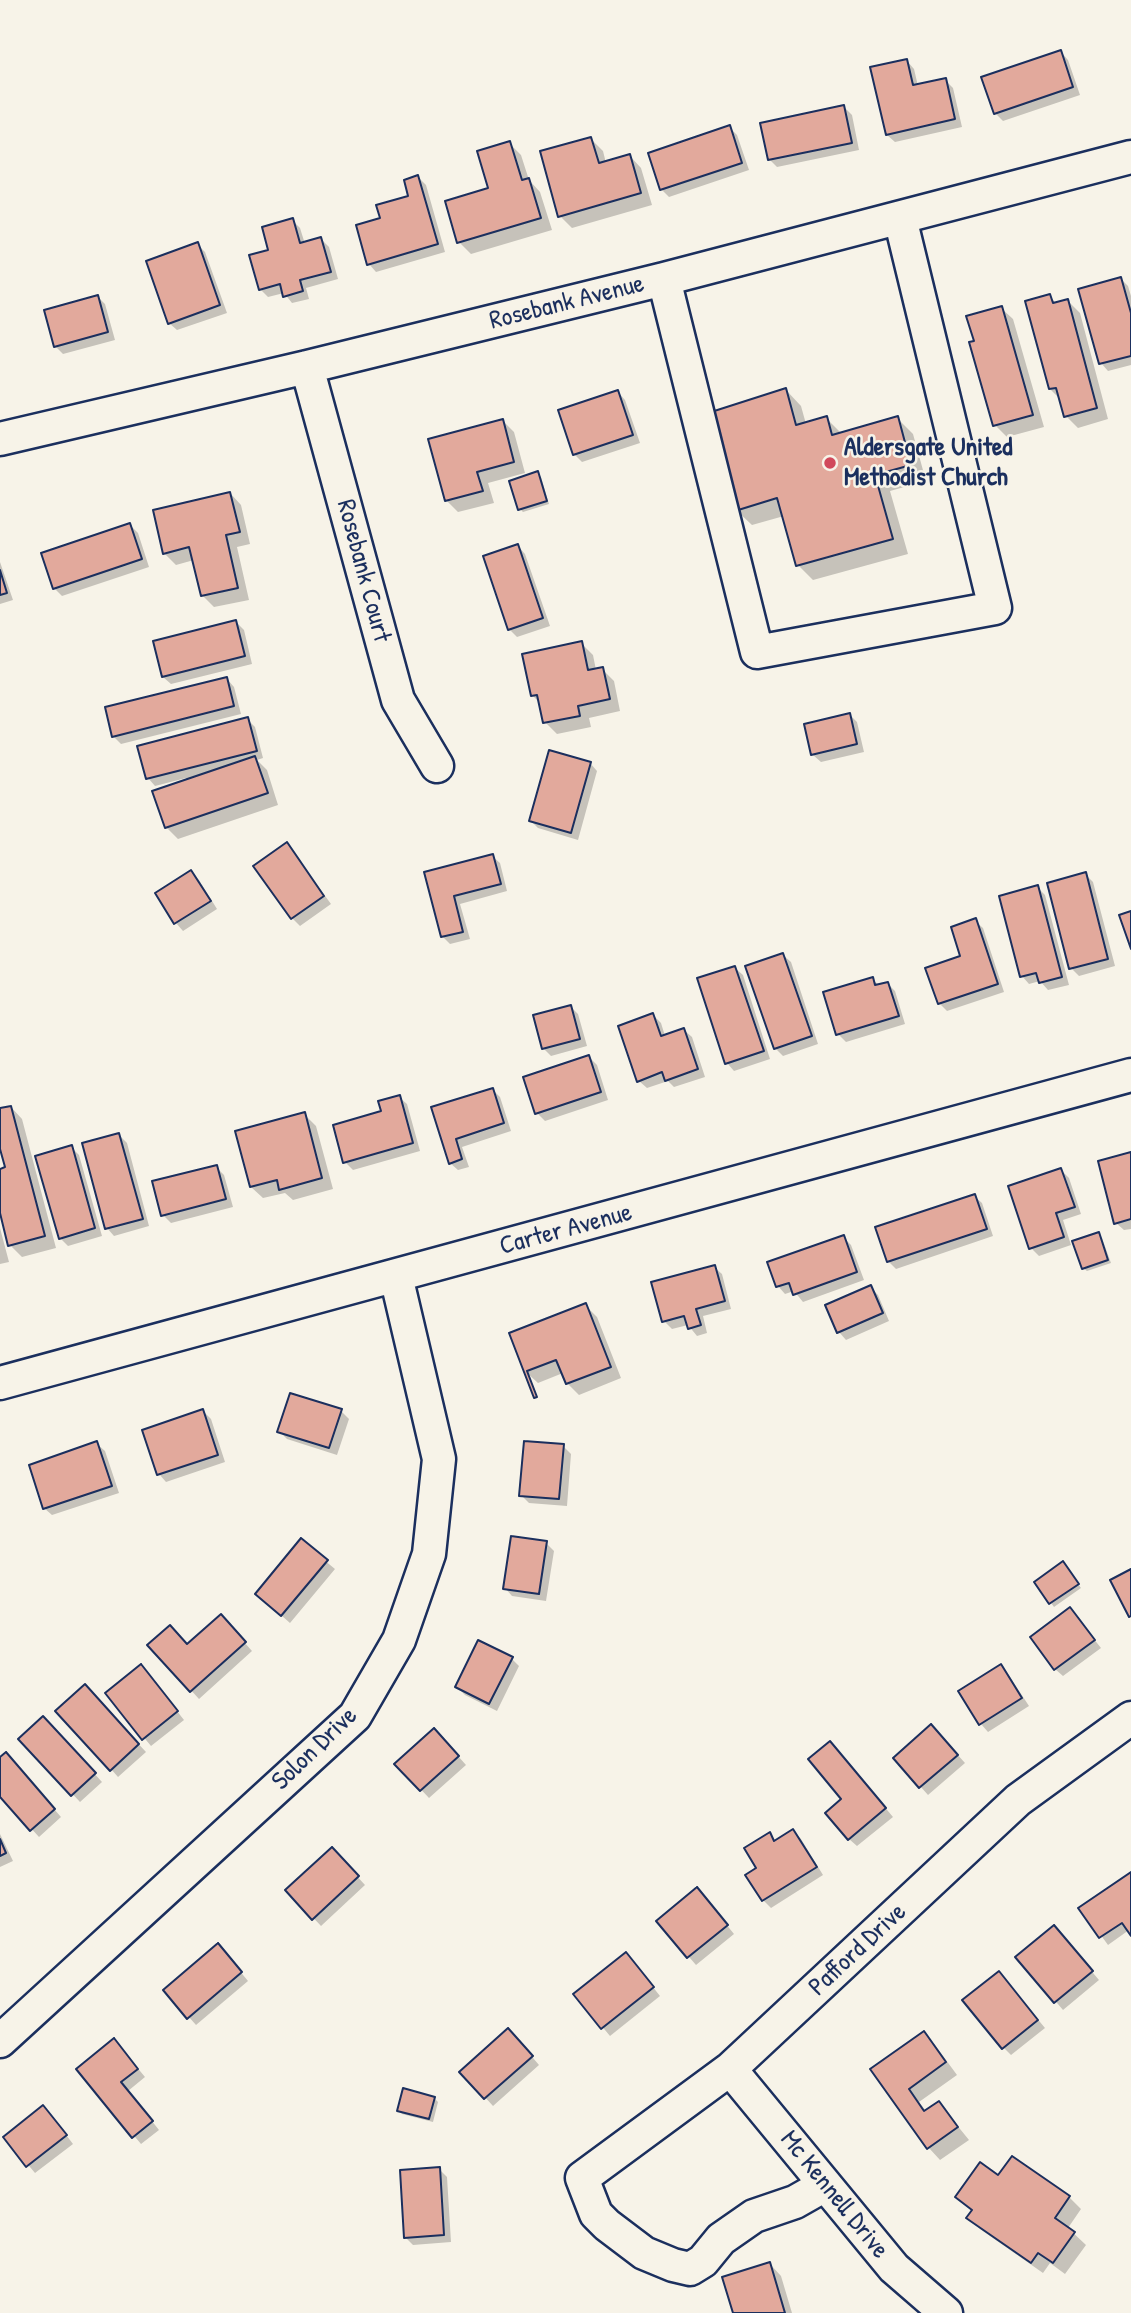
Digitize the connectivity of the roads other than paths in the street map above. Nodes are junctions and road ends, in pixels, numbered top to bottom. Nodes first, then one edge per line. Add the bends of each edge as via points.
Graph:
1 (1131, 157) edge
2 (900, 218) junction
3 (664, 279) junction
4 (307, 367) junction
5 (0, 439) edge
6 (437, 766) dead end
7 (1131, 1075) edge
8 (396, 1276) junction
9 (0, 1383) edge
10 (1131, 1718) edge
11 (0, 2041) edge
12 (730, 2069) junction
13 (825, 2185) junction
14 (946, 2313) edge

1 - 2 street, Rosebank Avenue
2 - 3 street, Rosebank Avenue
2 - 3 street via 995,608 757,652
3 - 4 street, Rosebank Avenue
4 - 5 street, Rosebank Avenue
4 - 6 street, Rosebank Court via 398,700
7 - 8 street, Carter Avenue
8 - 9 street, Carter Avenue
8 - 11 street, Solon Drive via 439,1459 429,1554 399,1640 355,1716
10 - 12 street, Pafford Drive via 1018,1800
12 - 13 street, Mc Kennell Drive
12 - 13 street, Pafford Drive via 582,2178 596,2214 645,2253 690,2269 754,2216 795,2202
13 - 14 street, Mc Kennell Drive via 894,2268

